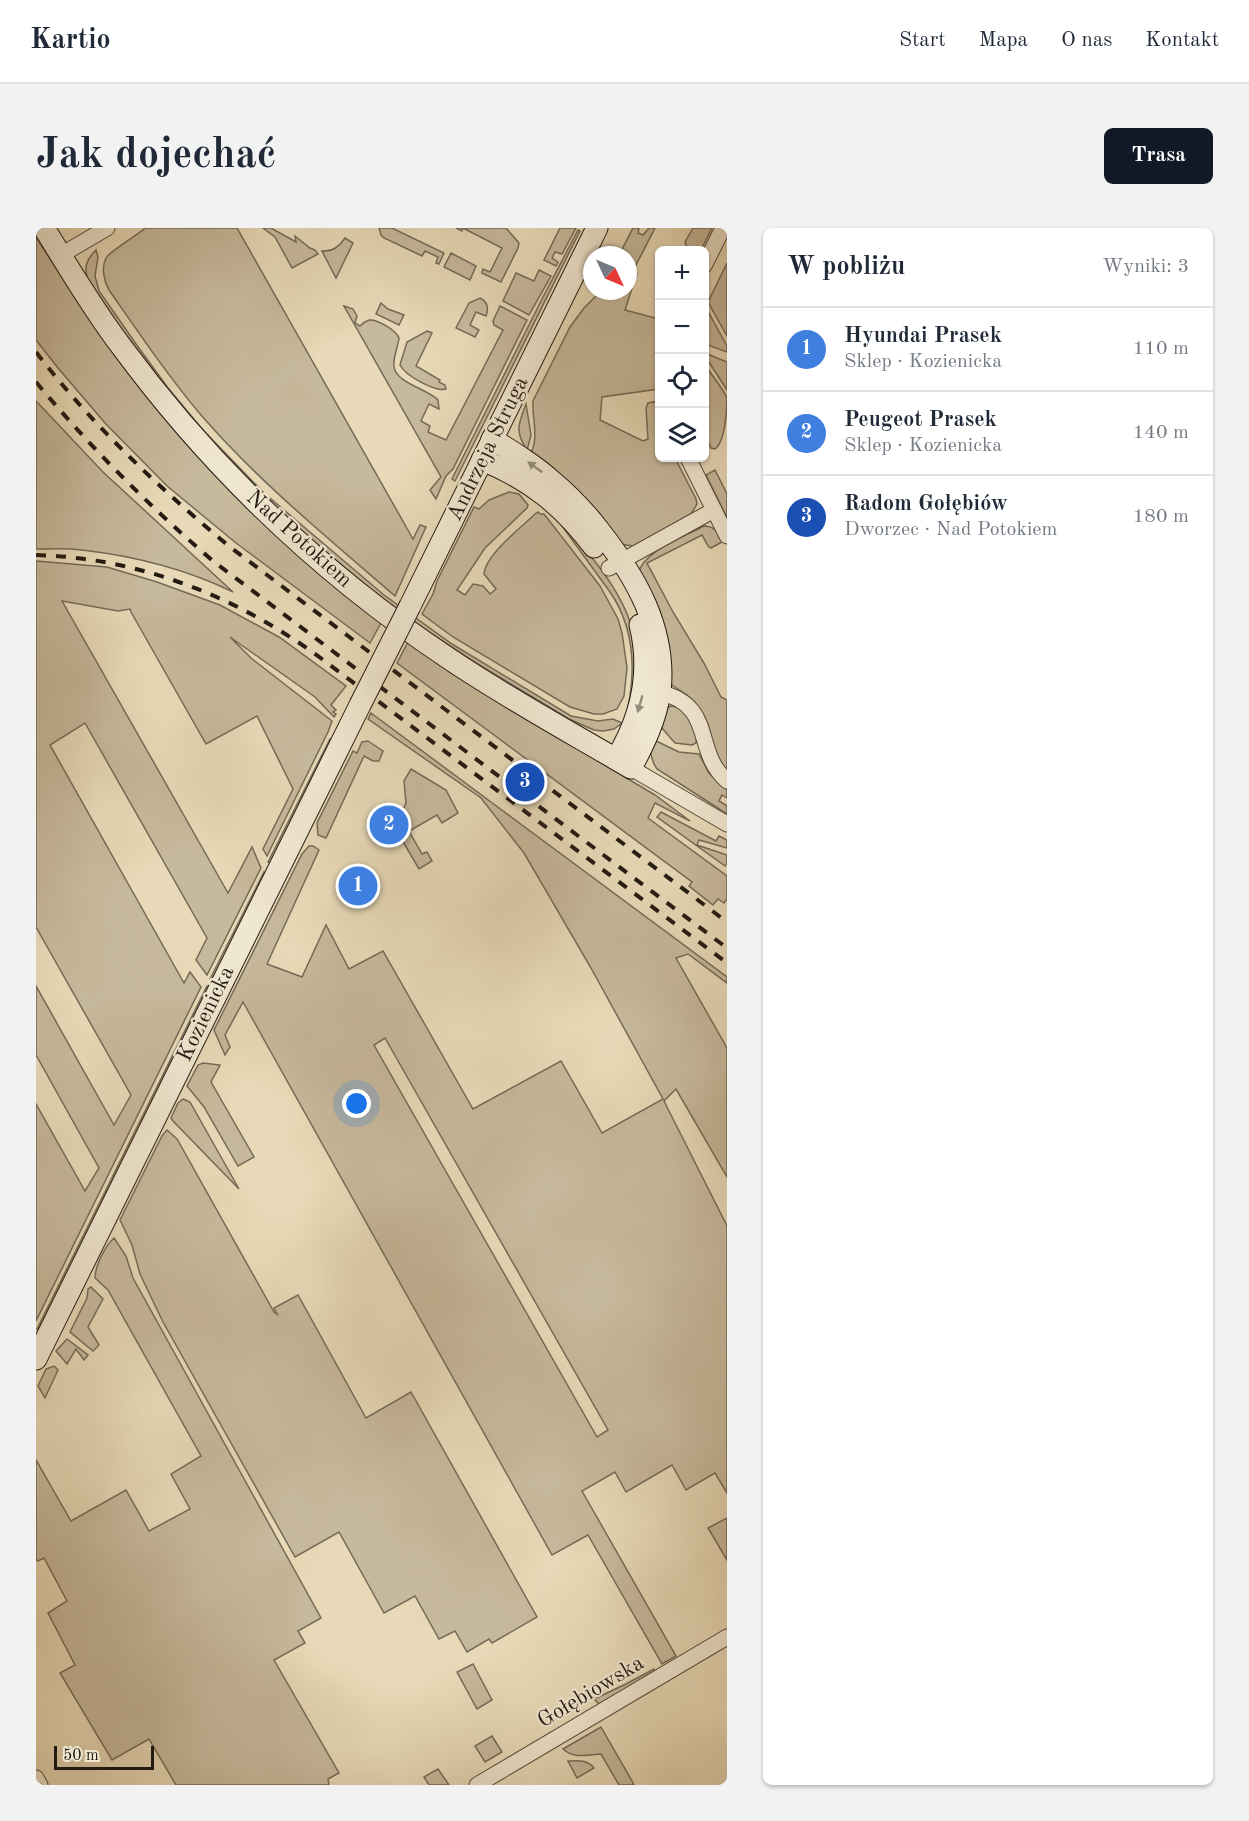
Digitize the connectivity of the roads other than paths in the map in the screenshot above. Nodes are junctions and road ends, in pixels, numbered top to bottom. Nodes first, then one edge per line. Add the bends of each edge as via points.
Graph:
1 (44, 228) edge
2 (107, 228) edge
3 (597, 228) edge
4 (723, 228) edge
5 (61, 255) junction
6 (709, 258) edge
7 (492, 439) junction
8 (482, 460) junction
9 (690, 462) edge
10 (714, 510) junction
11 (727, 536) edge
12 (616, 564) junction
13 (378, 670) joint
14 (660, 692) junction
15 (624, 764) junction
16 (727, 781) edge
17 (727, 824) edge
18 (36, 1359) edge
19 (727, 1637) edge
20 (36, 1778) edge
21 (40, 1785) edge
22 (477, 1785) edge

1 - 5 main road, Nad Potokiem
2 - 5 street
3 - 7 main road, Andrzeja Struga
4 - 6 street
5 - 15 main road, Nad Potokiem via 120,346 156,391 213,458 324,565 447,658
7 - 8 main road, Andrzeja Struga
12 -> 7 main road via 585,512 532,465
8 - 12 main road via 531,484
8 - 13 main road, Andrzeja Struga, bridge
9 - 10 street
10 - 11 street
10 - 12 street
12 - 14 main road via 642,593 651,616 660,657
12 -> 15 main road via 634,609 644,646 645,669 643,695
13 - 18 main road, Kozienicka, bridge
14 - 15 main road via 650,730
14 - 16 street via 680,699 694,712 711,760
15 - 17 street
19 - 22 street, Gołębiowska
20 - 21 street

